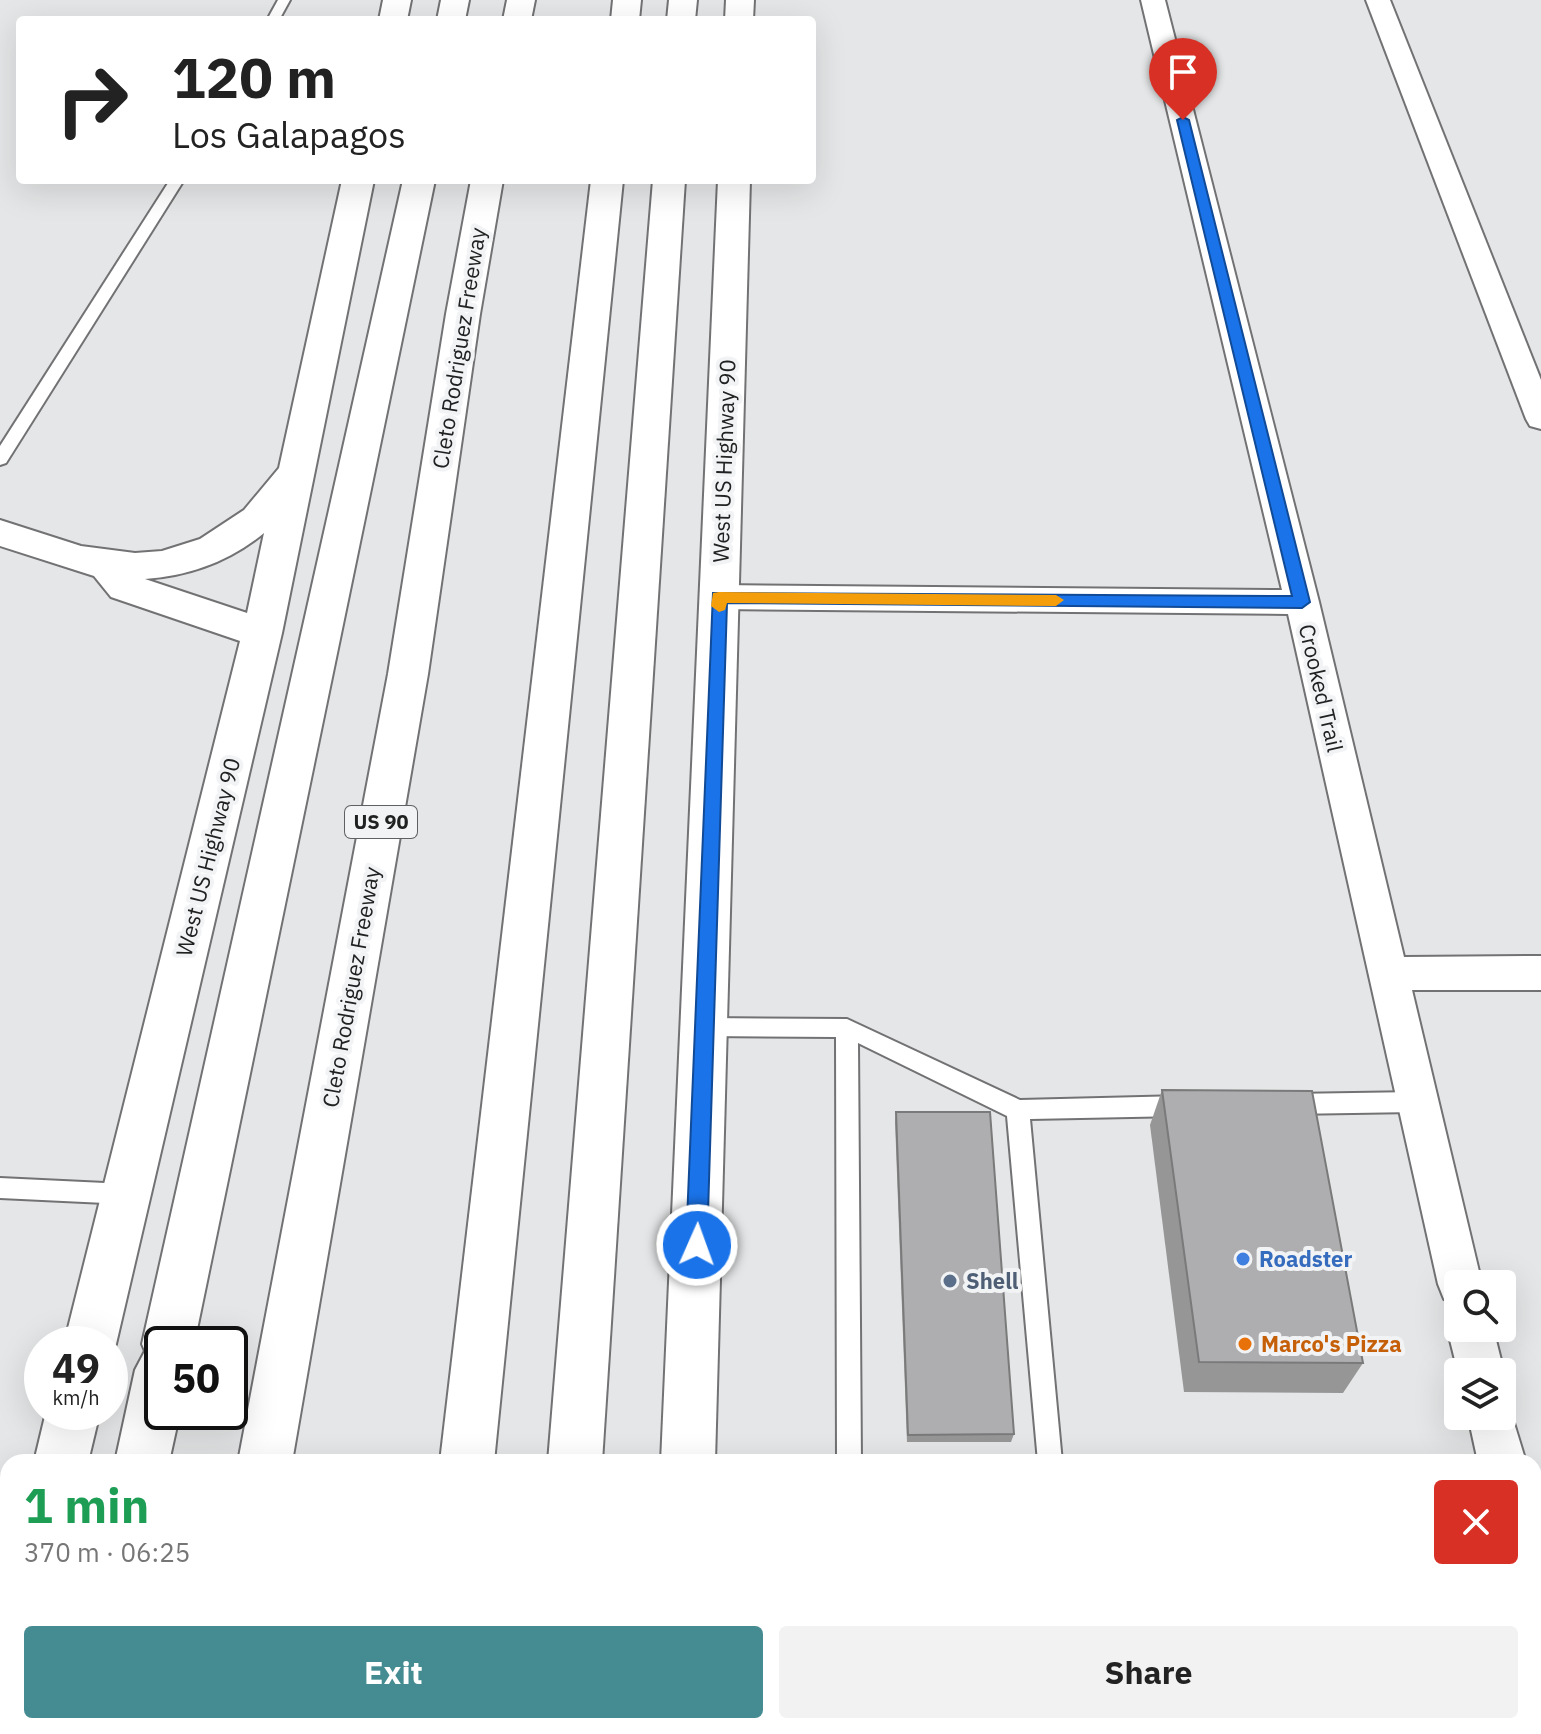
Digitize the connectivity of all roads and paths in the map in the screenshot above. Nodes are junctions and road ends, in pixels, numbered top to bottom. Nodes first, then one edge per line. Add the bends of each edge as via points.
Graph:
1 (1153, 0) edge
2 (1378, 0) edge
3 (174, 184) edge
4 (357, 184) edge
5 (418, 184) edge
6 (486, 184) edge
7 (607, 184) edge
8 (669, 184) edge
9 (734, 184) edge
10 (1541, 419) edge
11 (302, 454) junction
12 (0, 459) edge
13 (0, 533) edge
14 (106, 565) junction
15 (719, 597) junction
16 (1302, 602) junction
17 (262, 633) junction
18 (1541, 973) edge
19 (1387, 974) junction
20 (705, 1027) junction
21 (847, 1028) junction
22 (1416, 1102) junction
23 (1264, 1105) edge
24 (1203, 1106) edge
25 (1018, 1110) junction
26 (0, 1188) edge
27 (126, 1194) junction
28 (1457, 1270) edge
29 (94, 1326) edge
30 (172, 1326) edge
31 (69, 1430) edge
32 (149, 1430) edge
33 (1494, 1430) edge
34 (63, 1454) edge
35 (144, 1454) edge
36 (266, 1454) edge
37 (468, 1454) edge
38 (576, 1454) edge
39 (688, 1454) edge
40 (849, 1454) edge
41 (1049, 1454) edge
42 (1500, 1454) edge

1 - 16 street, Crooked Trail
2 - 10 street
3 - 12 lane
4 - 11 main road, West US Highway 90
5 - 30 main road
6 - 36 main road, Cleto Rodriguez Freeway / US 90 via 408,674
7 - 37 main road
8 - 38 main road
9 - 15 main road, West US Highway 90
11 - 14 main road via 269,508 232,540 177,562
11 - 17 main road, West US Highway 90
13 - 14 main road
14 - 17 main road via 125,587
15 - 16 street
15 - 20 main road, West US Highway 90
16 - 19 street, Crooked Trail
17 - 27 main road, West US Highway 90
18 - 19 street
19 - 22 street, Crooked Trail
20 - 21 lane
20 - 39 main road, West US Highway 90
21 - 25 lane
21 - 40 lane
22 - 23 lane
22 - 28 street, Crooked Trail
24 - 25 lane
25 - 41 lane
26 - 27 lane
27 - 29 main road, West US Highway 90
31 - 34 main road
32 - 35 main road
33 - 42 street

